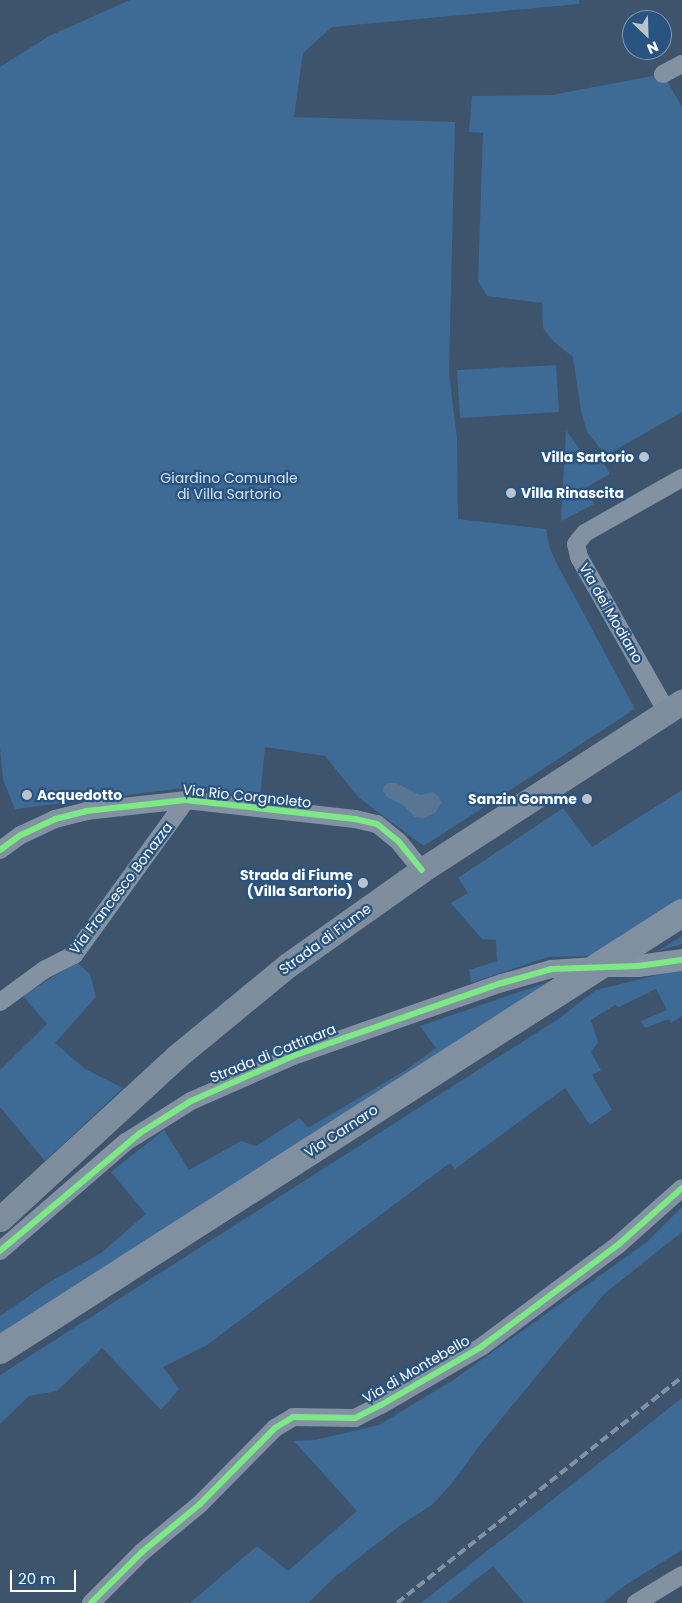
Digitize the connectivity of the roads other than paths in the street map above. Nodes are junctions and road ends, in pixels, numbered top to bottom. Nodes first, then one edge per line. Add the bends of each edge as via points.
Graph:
1 (682, 64) edge
2 (663, 74) dead end
3 (682, 478) edge
4 (675, 707) edge
5 (186, 800) junction
6 (0, 850) edge
7 (422, 870) junction
8 (682, 913) edge
9 (682, 960) edge
10 (598, 966) junction
11 (0, 1002) edge
12 (682, 1188) edge
13 (0, 1219) edge
14 (0, 1251) edge
15 (0, 1350) edge
16 (682, 1575) edge
17 (91, 1603) edge
18 (636, 1603) edge

1 - 2 street
3 - 4 street, Via dei Modiano via 585,533 576,544 579,557
4 - 7 main road, Strada di Fiume
5 - 6 street, Via Rio Corgnoleto via 86,810 55,819 21,835
5 - 7 street, Via Rio Corgnoleto via 377,824 399,842
5 - 11 street, Via Francesco Bonazza via 74,955 44,970
7 - 13 main road, Strada di Fiume via 288,965 212,1026
8 - 10 main road, Via Carnaro
9 - 10 street via 638,966
10 - 14 street, Strada di Cattinara via 550,968 502,983 293,1056 191,1101 126,1142
10 - 15 main road, Via Carnaro
12 - 17 street, Via di Montebello via 619,1244 481,1347 355,1418 293,1417 275,1428 200,1504 142,1552
16 - 18 street

